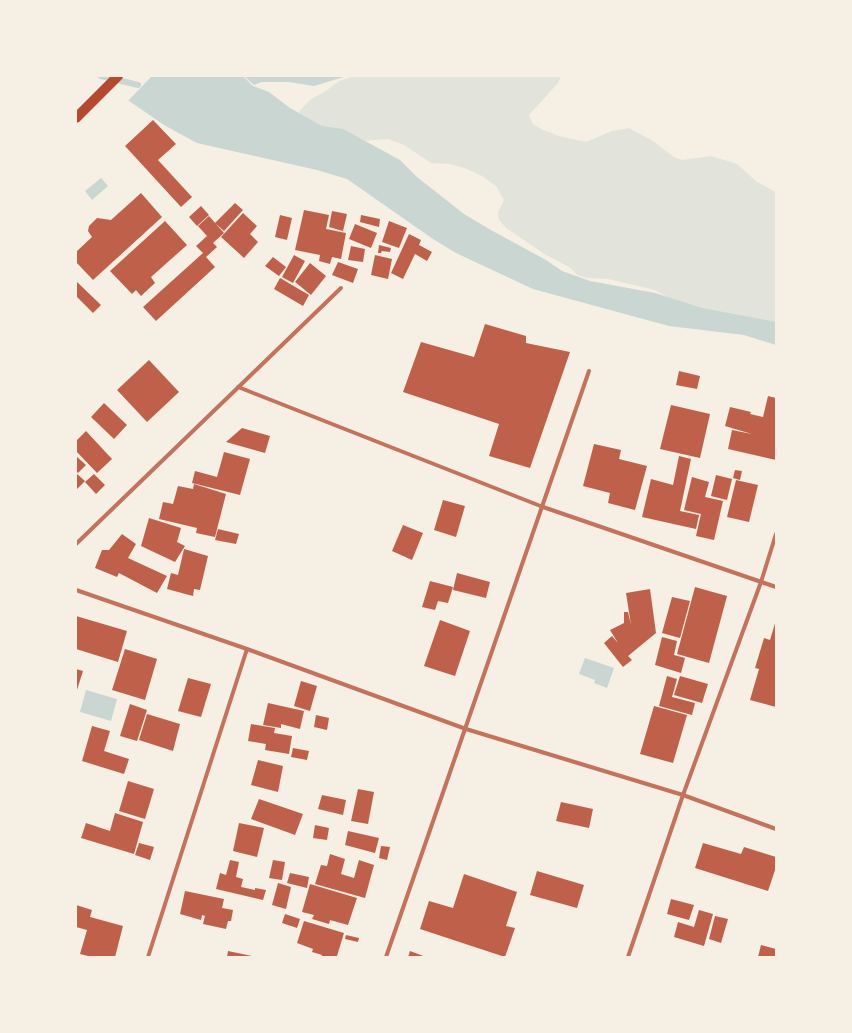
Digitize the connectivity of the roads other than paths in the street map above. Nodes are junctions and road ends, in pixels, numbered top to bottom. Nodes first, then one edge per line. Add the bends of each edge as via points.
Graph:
1 (118, 76) edge
2 (77, 117) edge
3 (341, 288) dead end
4 (589, 371) dead end
5 (238, 387) junction
6 (543, 507) junction
7 (776, 534) edge
8 (76, 544) edge
9 (761, 582) junction
10 (776, 587) edge
11 (76, 590) edge
12 (247, 649) junction
13 (466, 729) junction
14 (683, 795) junction
15 (776, 829) edge
16 (148, 957) edge
17 (386, 957) edge
18 (628, 957) edge

1 - 2 main road
3 - 5 street
4 - 6 street
5 - 6 street
5 - 8 street
6 - 9 street
6 - 13 street
7 - 9 street
9 - 10 street
9 - 14 street
11 - 12 street
12 - 13 street
12 - 16 street
13 - 14 street
13 - 17 street
14 - 15 street
14 - 18 street

